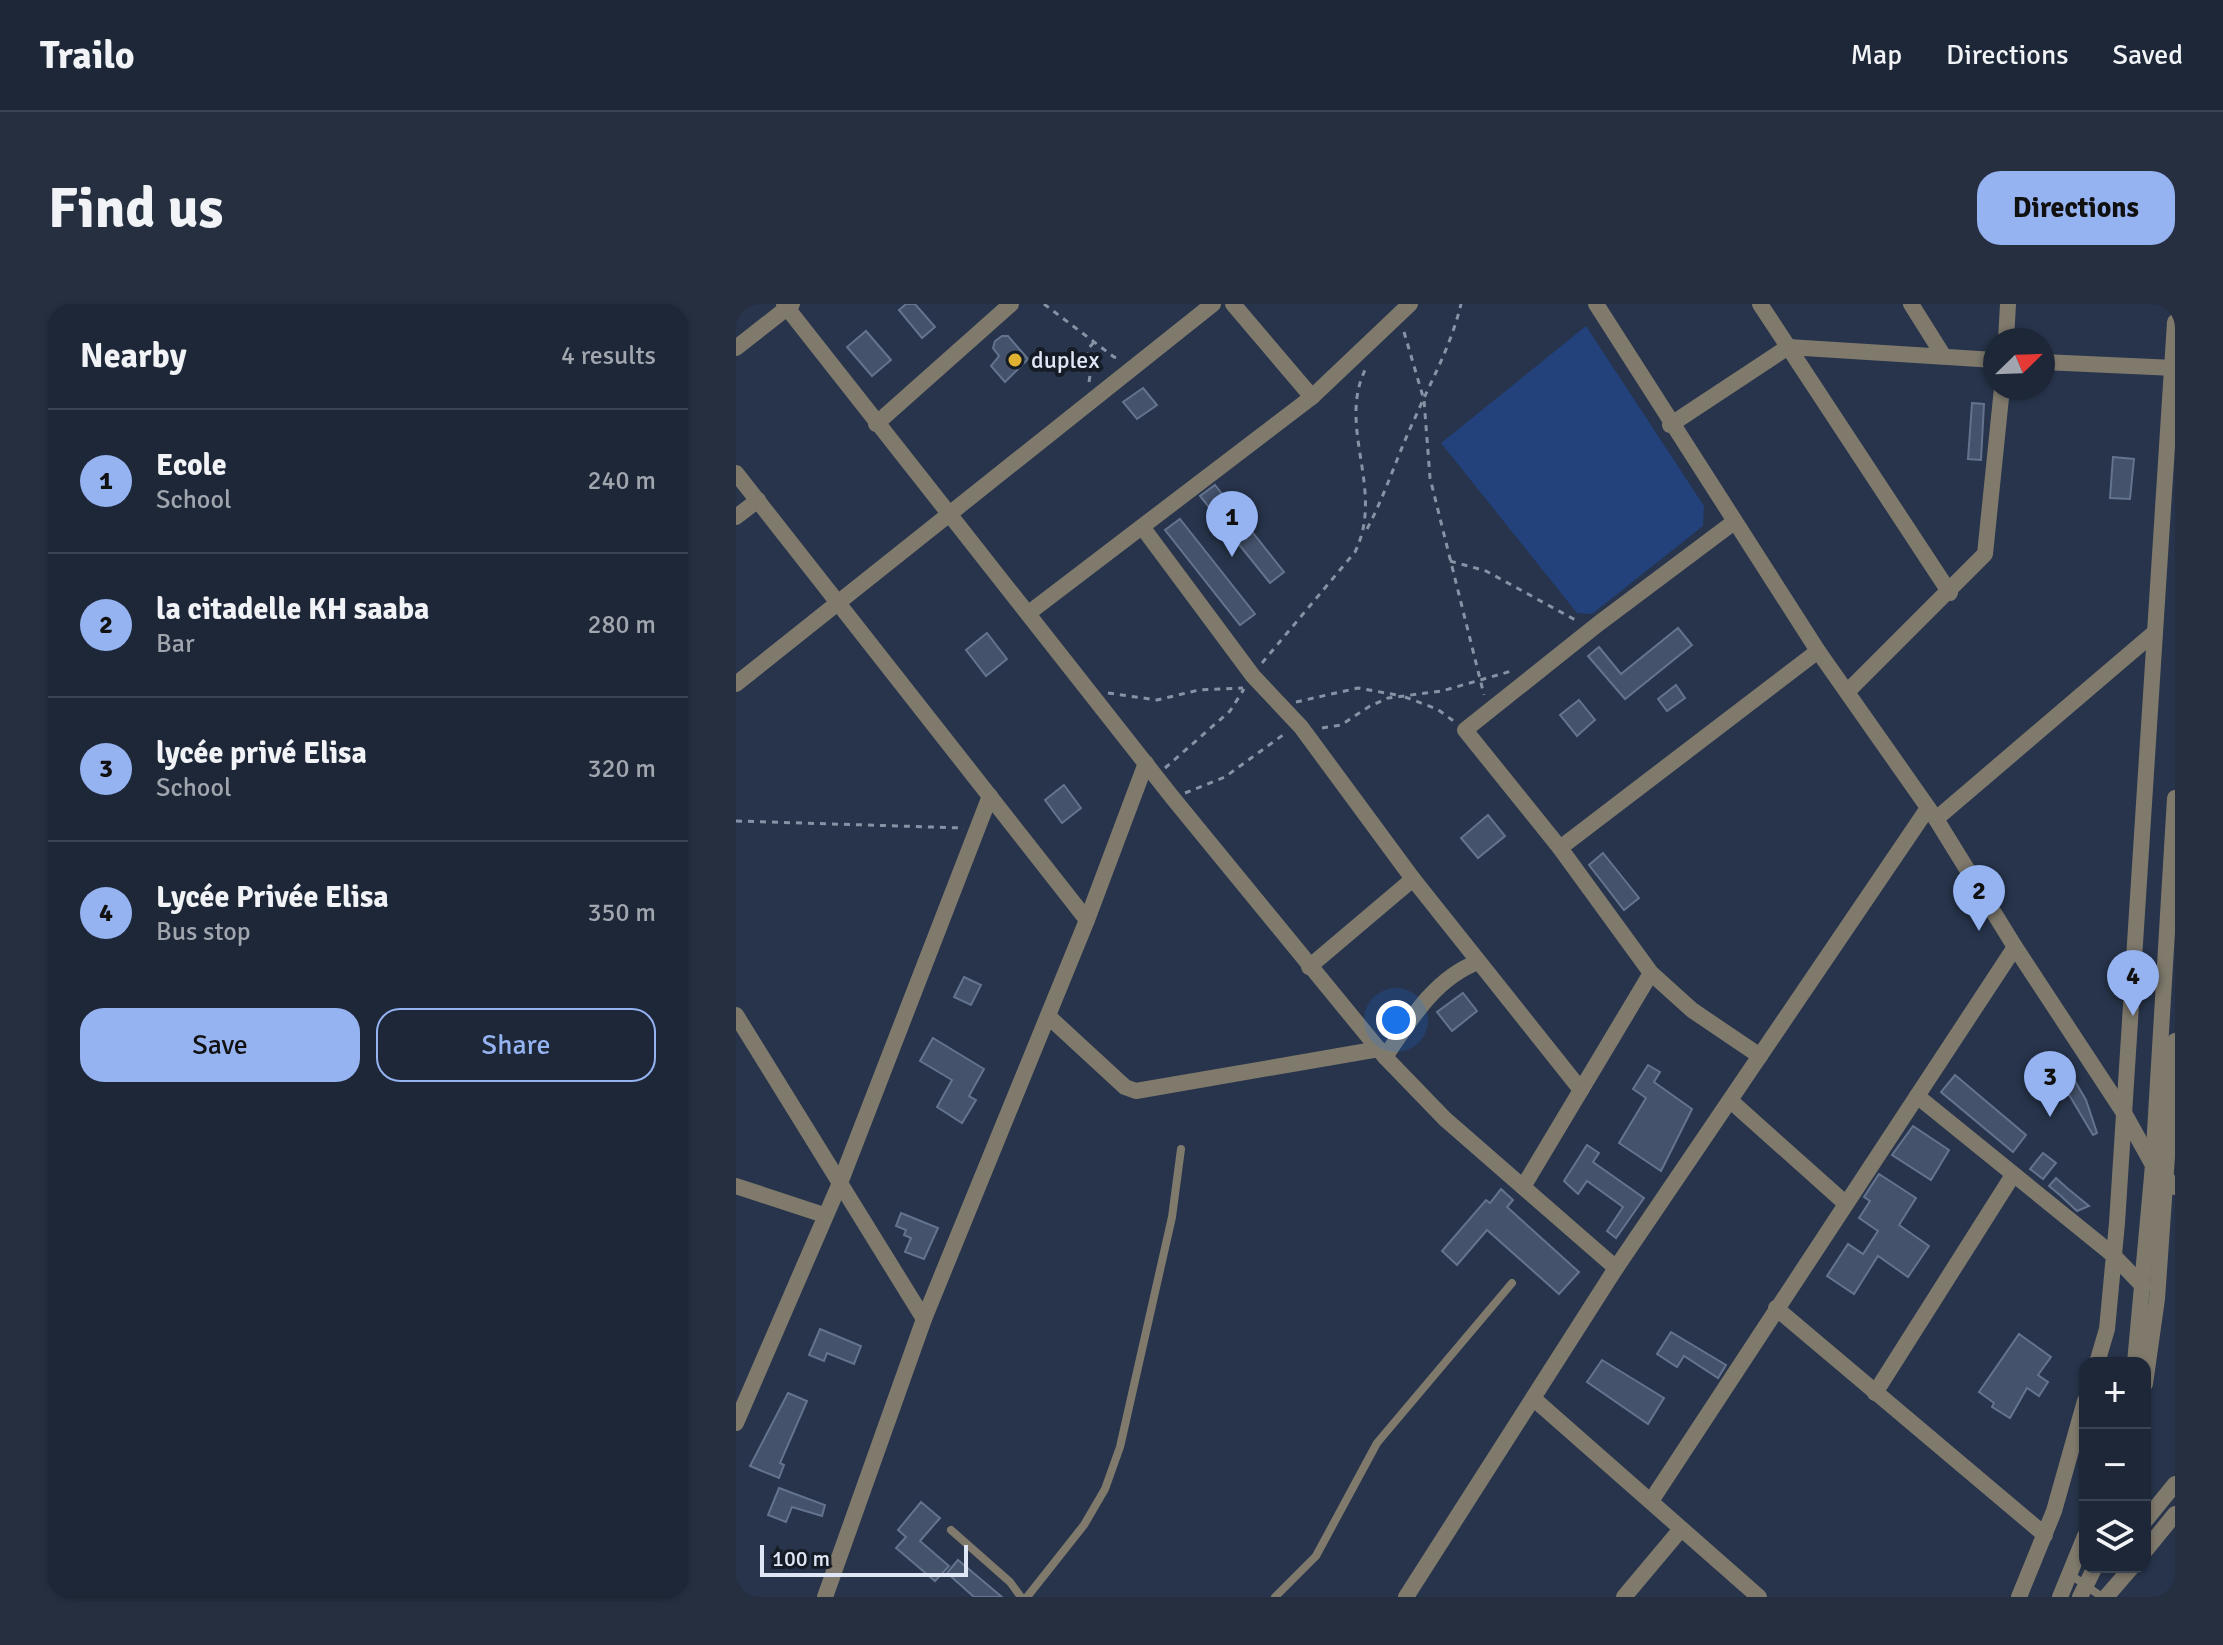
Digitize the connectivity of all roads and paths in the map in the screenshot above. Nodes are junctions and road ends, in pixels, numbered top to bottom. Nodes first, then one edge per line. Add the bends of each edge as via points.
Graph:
1 (1011, 304) edge
2 (1044, 304) edge
3 (1053, 304) edge
4 (1213, 304) edge
5 (1233, 304) edge
6 (1461, 304) edge
7 (1596, 304) edge
8 (1760, 304) edge
9 (1911, 304) edge
10 (2008, 304) edge
11 (788, 305) edge
12 (1403, 308) edge
13 (1059, 315) junction
14 (2175, 322) edge
15 (2007, 328) edge
16 (1095, 341) junction
17 (1788, 347) junction
18 (736, 348) edge
19 (1943, 355) junction
20 (1983, 359) edge
21 (1371, 360) dead end
22 (1138, 363) junction
23 (2055, 363) edge
24 (2174, 368) edge
25 (1087, 391) dead end
26 (1312, 397) junction
27 (1424, 400) junction
28 (2001, 400) edge
29 (876, 424) junction
30 (1670, 425) junction
31 (736, 473) edge
32 (758, 500) junction
33 (949, 512) junction
34 (736, 517) edge
35 (1734, 522) junction
36 (1143, 528) junction
37 (1365, 532) junction
38 (1450, 561) junction
39 (1950, 593) junction
40 (839, 602) junction
41 (1030, 612) junction
42 (1598, 624) junction
43 (2155, 632) junction
44 (1818, 651) junction
45 (1518, 669) dead end
46 (1253, 676) junction
47 (1480, 682) junction
48 (736, 684) edge
49 (1848, 691) junction
50 (1487, 710) junction
51 (1301, 727) junction
52 (1151, 769) junction
53 (990, 796) junction
54 (1172, 797) junction
55 (2175, 798) edge
56 (1932, 814) junction
57 (736, 821) edge
58 (976, 827) junction
59 (1560, 848) junction
60 (1413, 879) junction
61 (1087, 920) junction
62 (2015, 947) junction
63 (1478, 962) junction
64 (1309, 967) junction
65 (1651, 973) junction
66 (736, 1015) edge
67 (1048, 1016) junction
68 (2175, 1041) edge
69 (1382, 1053) junction
70 (1760, 1056) junction
71 (1581, 1090) junction
72 (1917, 1096) junction
73 (1732, 1102) junction
74 (2124, 1113) junction
75 (1181, 1149) dead end
76 (2153, 1165) junction
77 (2013, 1175) junction
78 (840, 1183) junction
79 (2171, 1184) edge
80 (736, 1186) edge
81 (1523, 1187) junction
82 (1845, 1203) junction
83 (824, 1215) junction
84 (2112, 1254) junction
85 (1616, 1268) junction
86 (1512, 1283) dead end
87 (2143, 1286) junction
88 (1776, 1308) junction
89 (924, 1319) junction
90 (2099, 1357) edge
91 (2136, 1357) edge
92 (2149, 1357) edge
93 (1875, 1393) junction
94 (1534, 1399) junction
95 (2079, 1421) edge
96 (736, 1423) edge
97 (2175, 1484) edge
98 (1651, 1501) junction
99 (2151, 1514) edge
100 (2175, 1514) edge
101 (1681, 1529) junction
102 (951, 1530) dead end
103 (2045, 1535) junction
104 (2151, 1544) edge
105 (2079, 1562) edge
106 (2126, 1573) edge
107 (2071, 1575) junction
108 (2084, 1590) edge
109 (825, 1597) edge
110 (1024, 1597) edge
111 (1275, 1597) edge
112 (1406, 1597) edge
113 (1624, 1597) edge
114 (1759, 1597) edge
115 (2019, 1597) edge
116 (2060, 1597) edge
117 (2104, 1597) edge

1 - 29 street
2 - 13 path
3 - 13 path
4 - 22 street
5 - 26 street
6 - 27 path
7 - 30 street
8 - 17 street
9 - 19 street
10 - 15 street
11 - 18 street
11 - 29 street
12 - 26 street
12 - 27 path
13 - 16 path
14 - 24 street
16 - 22 path via 1114,357
16 - 25 path via 1088,349
17 - 19 street
17 - 30 street
17 - 39 street
19 - 20 street
21 - 37 path via 1354,396 1366,493
22 - 33 street
23 - 24 street
24 - 43 street
26 - 36 street
27 - 37 path
27 - 38 path via 1430,478
28 - 39 street via 1985,554
29 - 33 street
30 - 35 street
31 - 32 street
32 - 34 street
32 - 40 street
33 - 40 street
33 - 41 street
35 - 42 street
35 - 44 street
36 - 41 street
36 - 46 street
37 - 46 path via 1355,552
38 - 42 path via 1486,571 1566,618
38 - 47 path
39 - 49 street
40 - 48 street
40 - 53 street
41 - 52 street
42 - 50 street
43 - 56 street
43 - 74 street
44 - 49 street
44 - 59 street
45 - 47 path
46 - 51 street
46 - 52 path via 1230,711
47 - 50 path
47 - 51 path via 1388,698 1341,725
49 - 56 street
50 - 59 street via 1465,730
51 - 54 path via 1279,735 1225,777
51 - 60 street
52 - 54 street
52 - 61 street
53 - 58 street
53 - 61 street
54 - 64 street
55 - 76 street
56 - 62 street
56 - 70 street
57 - 58 path
58 - 78 street
59 - 65 street
60 - 63 street
60 - 64 street
61 - 67 street
62 - 72 street
62 - 74 street
63 - 69 street via 1443,982
63 - 71 street
64 - 69 street
65 - 70 street via 1692,1010
65 - 71 street
66 - 78 street
67 - 69 street via 1125,1087 1136,1091
67 - 89 street
68 - 79 street
69 - 81 street via 1445,1119
70 - 73 street
71 - 81 street
72 - 77 street
72 - 82 street
73 - 82 street
73 - 85 street
74 - 76 street
74 - 84 street
75 - 110 lane via 1172,1217 1120,1447 1084,1525
76 - 79 street
76 - 87 street
77 - 84 street
77 - 93 street
78 - 83 street
78 - 89 street
79 - 92 street
80 - 83 street
81 - 85 street
82 - 88 street
83 - 96 street
84 - 87 street
84 - 90 street via 2107,1329
85 - 94 street
86 - 111 lane via 1377,1443 1316,1556
87 - 91 street
88 - 93 street
88 - 98 street
89 - 109 street
93 - 103 street
94 - 98 street
94 - 112 street
95 - 103 street
97 - 99 street
98 - 101 street
100 - 104 street
101 - 113 street
101 - 114 street
102 - 110 lane
103 - 115 street
105 - 107 street
106 - 117 street
107 - 108 lane
107 - 116 street
108 - 117 lane

